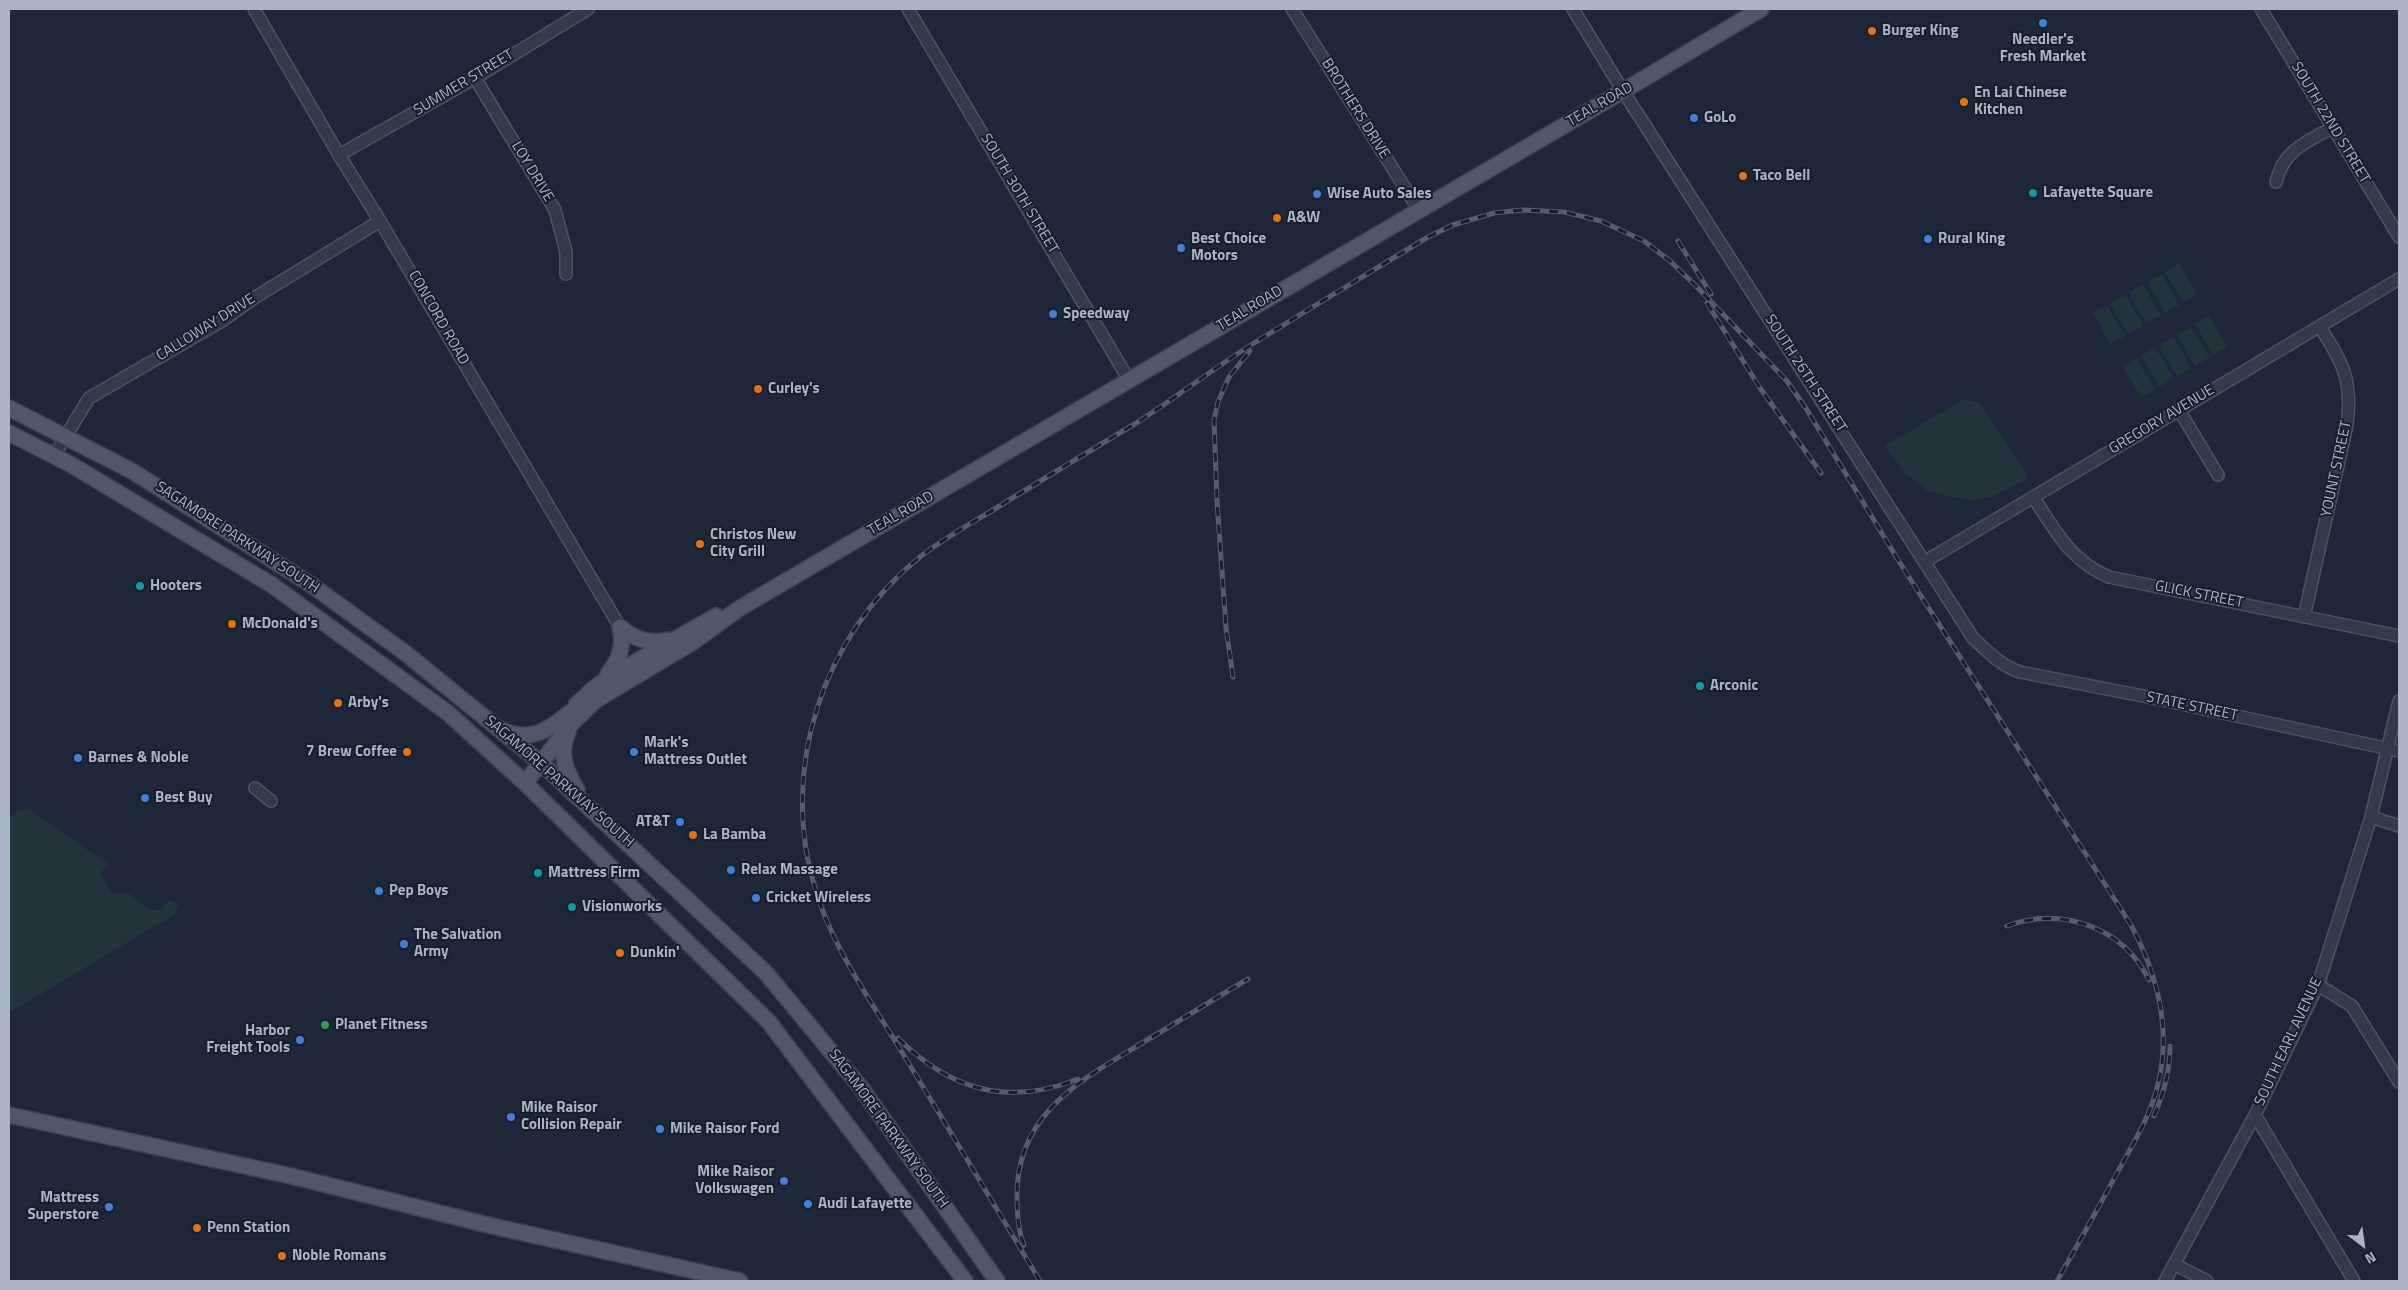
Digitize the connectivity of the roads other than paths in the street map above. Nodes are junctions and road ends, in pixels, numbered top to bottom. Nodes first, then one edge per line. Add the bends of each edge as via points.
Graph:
1 (254, 9) edge
2 (588, 9) edge
3 (908, 9) edge
4 (1292, 9) edge
5 (1573, 9) edge
6 (1761, 9) edge
7 (2261, 9) edge
8 (475, 78) junction
9 (1624, 92) junction
10 (2333, 127) junction
11 (339, 155) junction
12 (2276, 182) dead end
13 (1419, 210) junction
14 (380, 221) junction
15 (2399, 237) edge
16 (566, 274) dead end
17 (2399, 279) edge
18 (2320, 327) junction
19 (1129, 380) junction
20 (9, 408) edge
21 (2179, 410) junction
22 (9, 433) edge
23 (64, 436) junction
24 (54, 456) junction
25 (2218, 475) dead end
26 (2033, 497) junction
27 (1926, 561) junction
28 (740, 608) junction
29 (2304, 617) junction
30 (620, 627) junction
31 (2399, 636) edge
32 (674, 639) junction
33 (1990, 653) joint
34 (603, 682) junction
35 (2399, 701) edge
36 (571, 718) junction
37 (500, 730) junction
38 (2394, 750) edge
39 (542, 764) junction
40 (525, 783) junction
41 (255, 788) dead end
42 (271, 801) dead end
43 (593, 811) junction
44 (2371, 817) junction
45 (2399, 826) edge
46 (2318, 985) junction
47 (2399, 1082) edge
48 (9, 1115) edge
49 (2255, 1115) junction
50 (2174, 1264) junction
51 (954, 1267) junction
52 (740, 1281) edge
53 (960, 1281) edge
54 (965, 1281) edge
55 (998, 1281) edge
56 (2165, 1281) edge
57 (2206, 1281) edge
58 (2354, 1281) edge

1 - 11 street, CONCORD ROAD
2 - 8 street, SUMMER STREET
3 - 19 street, SOUTH 30TH STREET
4 - 13 street, BROTHERS DRIVE
5 - 9 street, SOUTH 26TH STREET
6 - 9 main road, TEAL ROAD
7 - 10 street, SOUTH 22ND STREET
8 - 11 street, SUMMER STREET
8 - 16 street, LOY DRIVE via 555,210 566,252
9 - 13 main road, TEAL ROAD
9 - 27 street, SOUTH 26TH STREET
10 - 12 street via 2287,155
10 - 15 street, SOUTH 22ND STREET
11 - 14 street, CONCORD ROAD
13 - 19 main road, TEAL ROAD
14 - 23 street, CALLOWAY DRIVE via 222,321 89,398
14 - 30 street, CONCORD ROAD
17 - 18 street, GREGORY AVENUE
18 - 21 street, GREGORY AVENUE
18 - 29 street, YOUNT STREET via 2339,358 2351,400
19 - 28 main road, TEAL ROAD
20 - 23 main road, SAGAMORE PARKWAY SOUTH
21 - 25 street
21 - 26 street, GREGORY AVENUE
22 - 24 main road, SAGAMORE PARKWAY SOUTH
23 - 24 street, CALLOWAY DRIVE
23 - 37 main road, SAGAMORE PARKWAY SOUTH via 132,471 310,584 404,652
24 - 40 main road, SAGAMORE PARKWAY SOUTH via 272,585 448,713
26 - 27 street, GREGORY AVENUE
26 - 29 street, GLICK STREET via 2066,547 2096,572 2121,580
27 - 33 street, SOUTH 26TH STREET via 1973,638
28 - 32 main road, TEAL ROAD via 715,616
28 - 36 main road, TEAL ROAD via 693,642 606,692
29 - 31 street, GLICK STREET
30 - 32 main road via 645,641
30 - 34 main road via 622,647 619,660
32 - 34 main road, TEAL ROAD
33 - 38 street, STATE STREET via 2008,669 2020,672
34 - 36 main road, TEAL ROAD via 584,697
35 - 38 street, SOUTH EARL AVENUE
36 - 37 main road via 527,736
36 - 39 main road, TEAL ROAD
36 - 43 main road via 563,763
37 - 39 main road, SAGAMORE PARKWAY SOUTH
38 - 44 street, SOUTH EARL AVENUE
39 - 40 main road, TEAL ROAD
39 - 43 main road, SAGAMORE PARKWAY SOUTH
40 - 51 main road, SAGAMORE PARKWAY SOUTH via 769,1022
41 - 42 street
43 - 55 main road, SAGAMORE PARKWAY SOUTH via 766,972 862,1089
44 - 45 street
44 - 46 street, SOUTH EARL AVENUE
46 - 47 street via 2352,1006
46 - 49 street, SOUTH EARL AVENUE
48 - 52 main road via 291,1176 492,1226
49 - 50 street, SOUTH EARL AVENUE
49 - 58 street
50 - 56 street, SOUTH EARL AVENUE
50 - 57 street
51 - 53 main road
51 - 54 main road, SAGAMORE PARKWAY SOUTH

